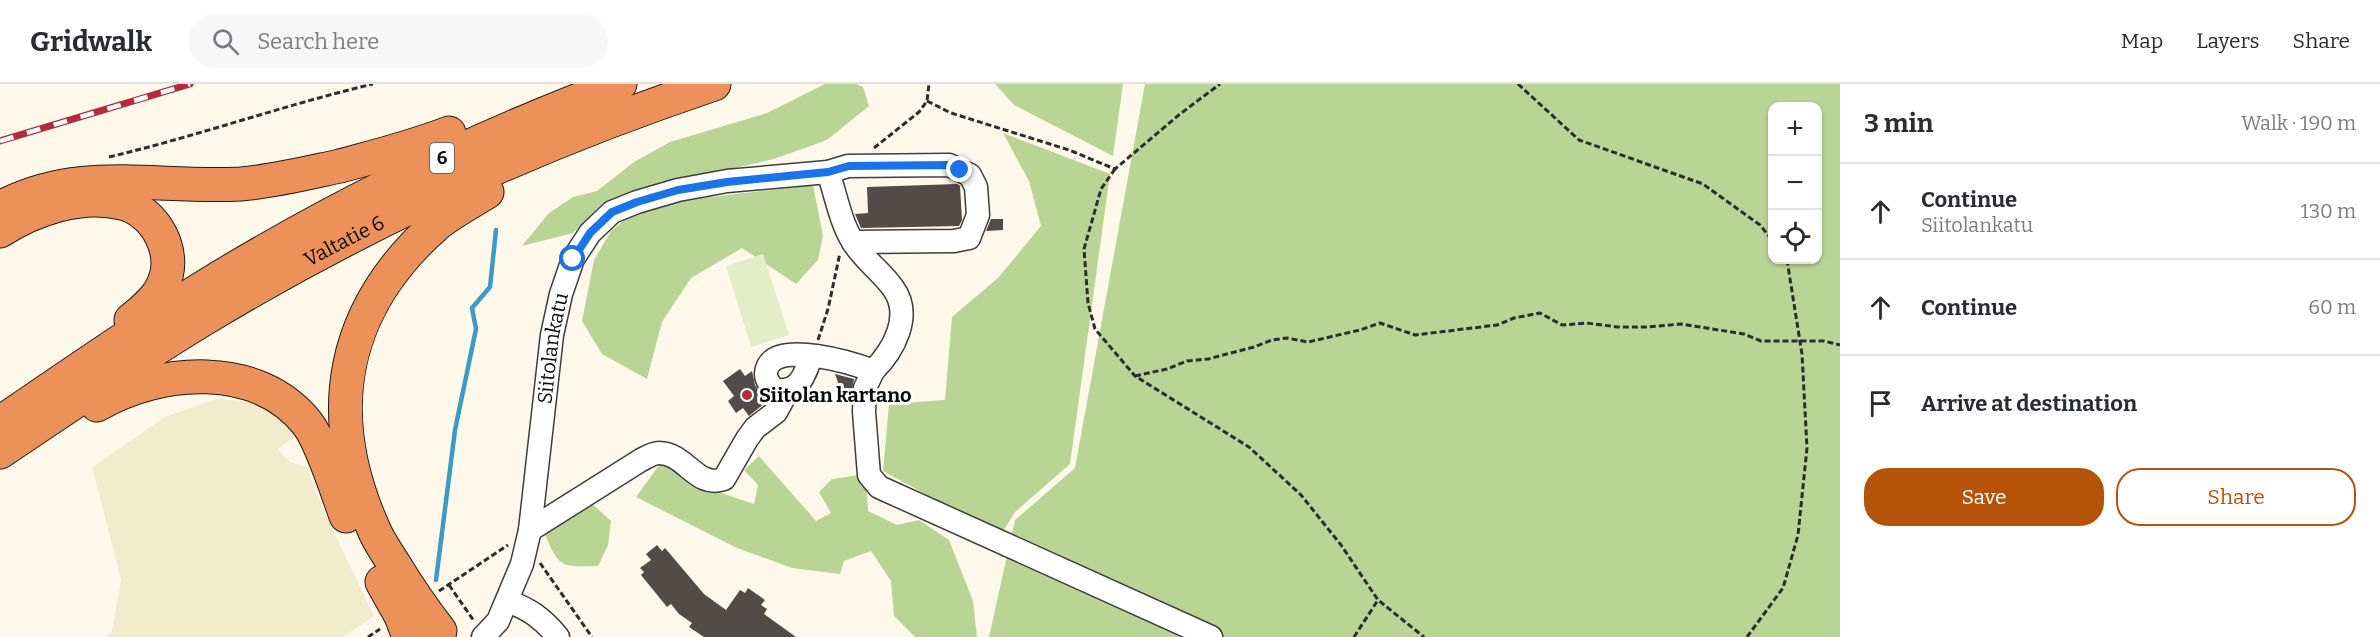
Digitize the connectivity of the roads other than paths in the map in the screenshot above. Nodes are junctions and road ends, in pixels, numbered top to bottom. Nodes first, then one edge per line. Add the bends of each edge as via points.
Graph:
1 (618, 84) edge
2 (714, 84) edge
3 (733, 84) edge
4 (838, 169) junction
5 (0, 208) edge
6 (0, 231) edge
7 (849, 235) junction
8 (283, 258) junction
9 (811, 357) junction
10 (873, 371) junction
11 (787, 392) junction
12 (0, 422) edge
13 (0, 452) edge
14 (0, 463) edge
15 (528, 537) junction
16 (507, 601) junction
17 (417, 622) edge
18 (484, 637) edge
19 (558, 637) edge
20 (1211, 637) edge

1 - 5 highway via 549,94 409,149 301,175 213,185 91,181 41,190
1 - 8 highway, Valtatie 6 / 6 via 429,164
2 - 8 highway, Valtatie 6 / 6 via 532,152 386,220
3 - 17 highway via 582,146 487,192 439,223 405,256 383,285 362,323 350,361 344,396 345,430 355,483
4 - 7 street via 838,200
4 - 7 street, Siitolankatu via 949,165 970,176 976,187 978,215 969,238 954,241
4 - 15 street, Siitolankatu via 678,190 612,212 590,233 573,259 552,335
6 - 12 highway via 38,211 62,205 122,203 148,216 156,226 167,267 164,284 156,297 125,327
7 - 10 street via 860,253 894,289 901,308 892,348
8 - 12 highway, Valtatie 6 / 6 via 194,294
8 - 13 highway, Valtatie 6 / 6 via 204,319
9 - 10 street
9 - 11 street via 806,373
9 - 11 street via 781,355 771,360 767,382 775,390
10 - 20 street via 865,388 864,412 870,476 879,487
11 - 15 street via 776,412 747,439 724,479 703,479 672,455 657,453
14 - 17 highway via 108,399 146,384 209,377 265,389 308,424 351,527
15 - 16 street, Siitolankatu
16 - 18 street, Siitolankatu via 498,621
16 - 19 street via 528,608

